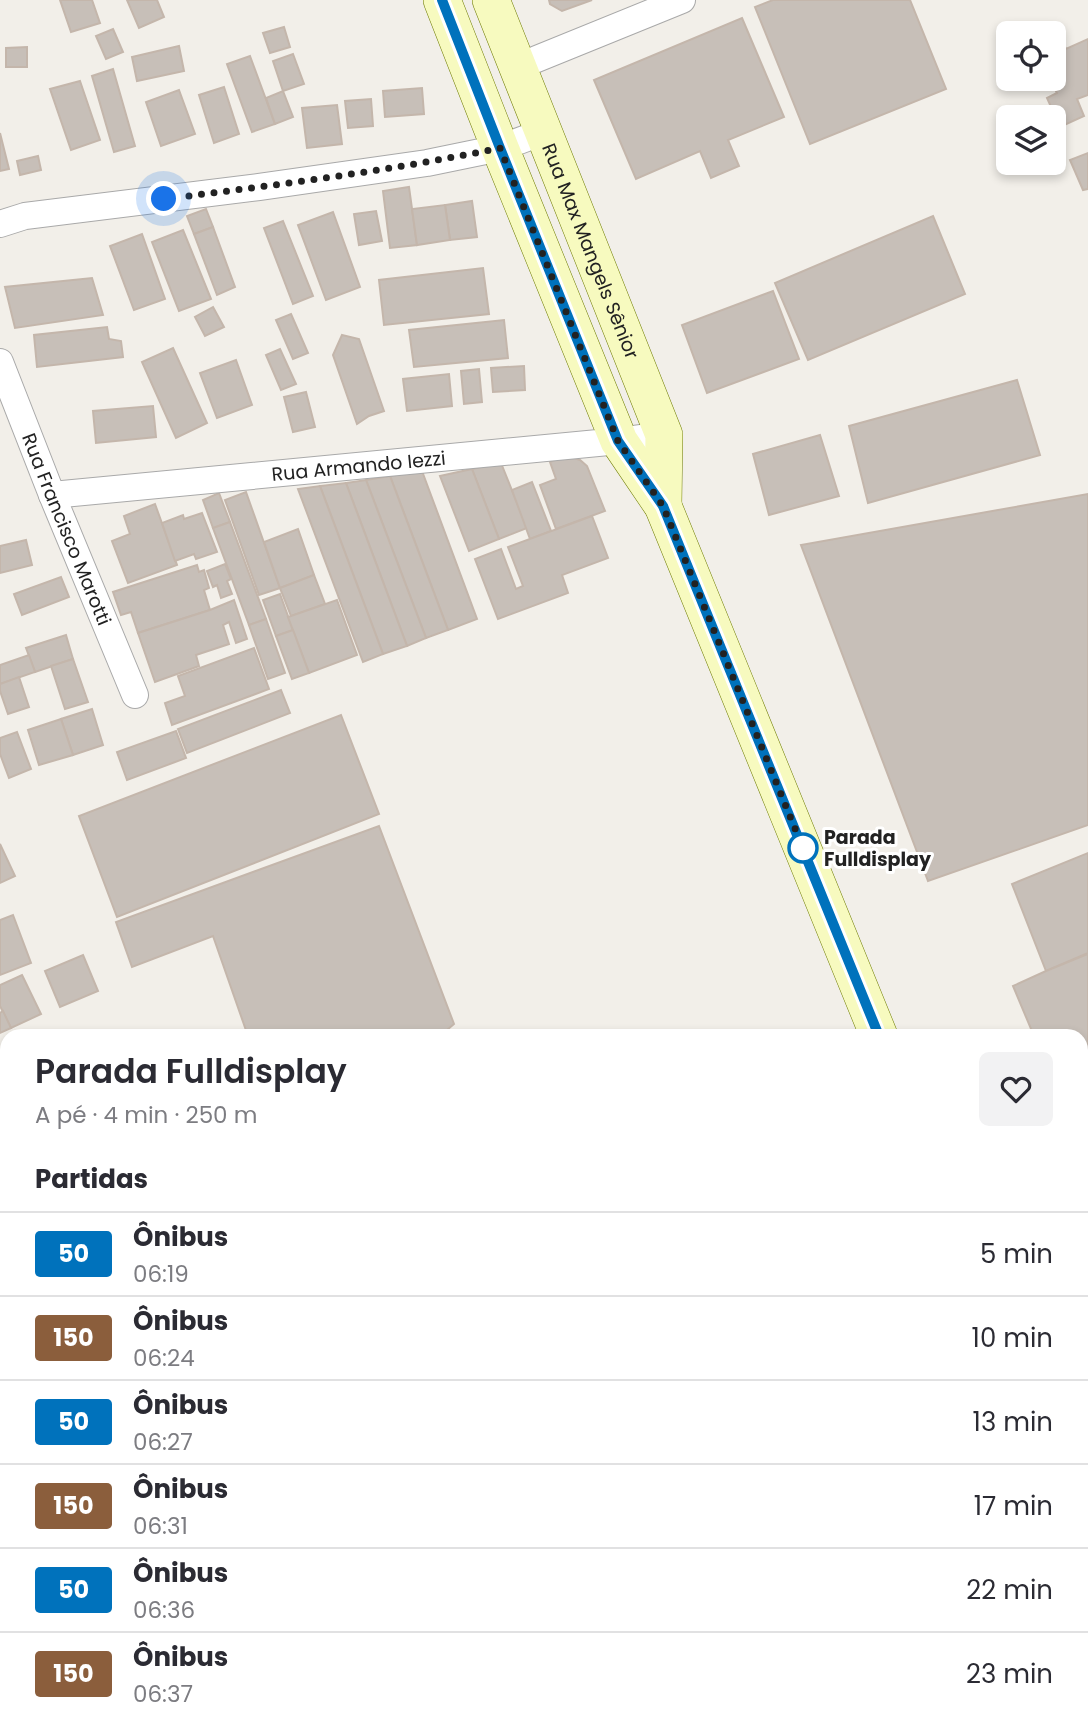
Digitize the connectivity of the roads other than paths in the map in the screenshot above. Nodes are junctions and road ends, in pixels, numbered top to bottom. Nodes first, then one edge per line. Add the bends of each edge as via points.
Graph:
1 (442, 0) edge
2 (491, 0) edge
3 (682, 0) edge
4 (517, 67) junction
5 (543, 132) junction
6 (500, 148) junction
7 (0, 224) edge
8 (0, 362) edge
9 (664, 435) junction
10 (618, 441) junction
11 (52, 495) junction
12 (663, 506) junction
13 (135, 695) dead end
14 (876, 1029) edge

1 - 6 street, Rua Max Mangels Sênior
2 - 4 street, Rua Max Mangels Sênior
3 - 4 street
4 - 5 street, Rua Max Mangels Sênior
5 - 6 street
5 - 9 street, Rua Max Mangels Sênior
6 - 7 street via 285,184 25,216
6 - 10 street, Rua Max Mangels Sênior
8 - 11 street, Rua Francisco Marotti
9 - 10 street, Rua Armando Iezzi
9 - 12 street, Rua Max Mangels Sênior
10 - 11 street, Rua Armando Iezzi
10 - 12 street, Rua Max Mangels Sênior
11 - 13 street, Rua Francisco Marotti
12 - 14 street, Rua Max Mangels Sênior

